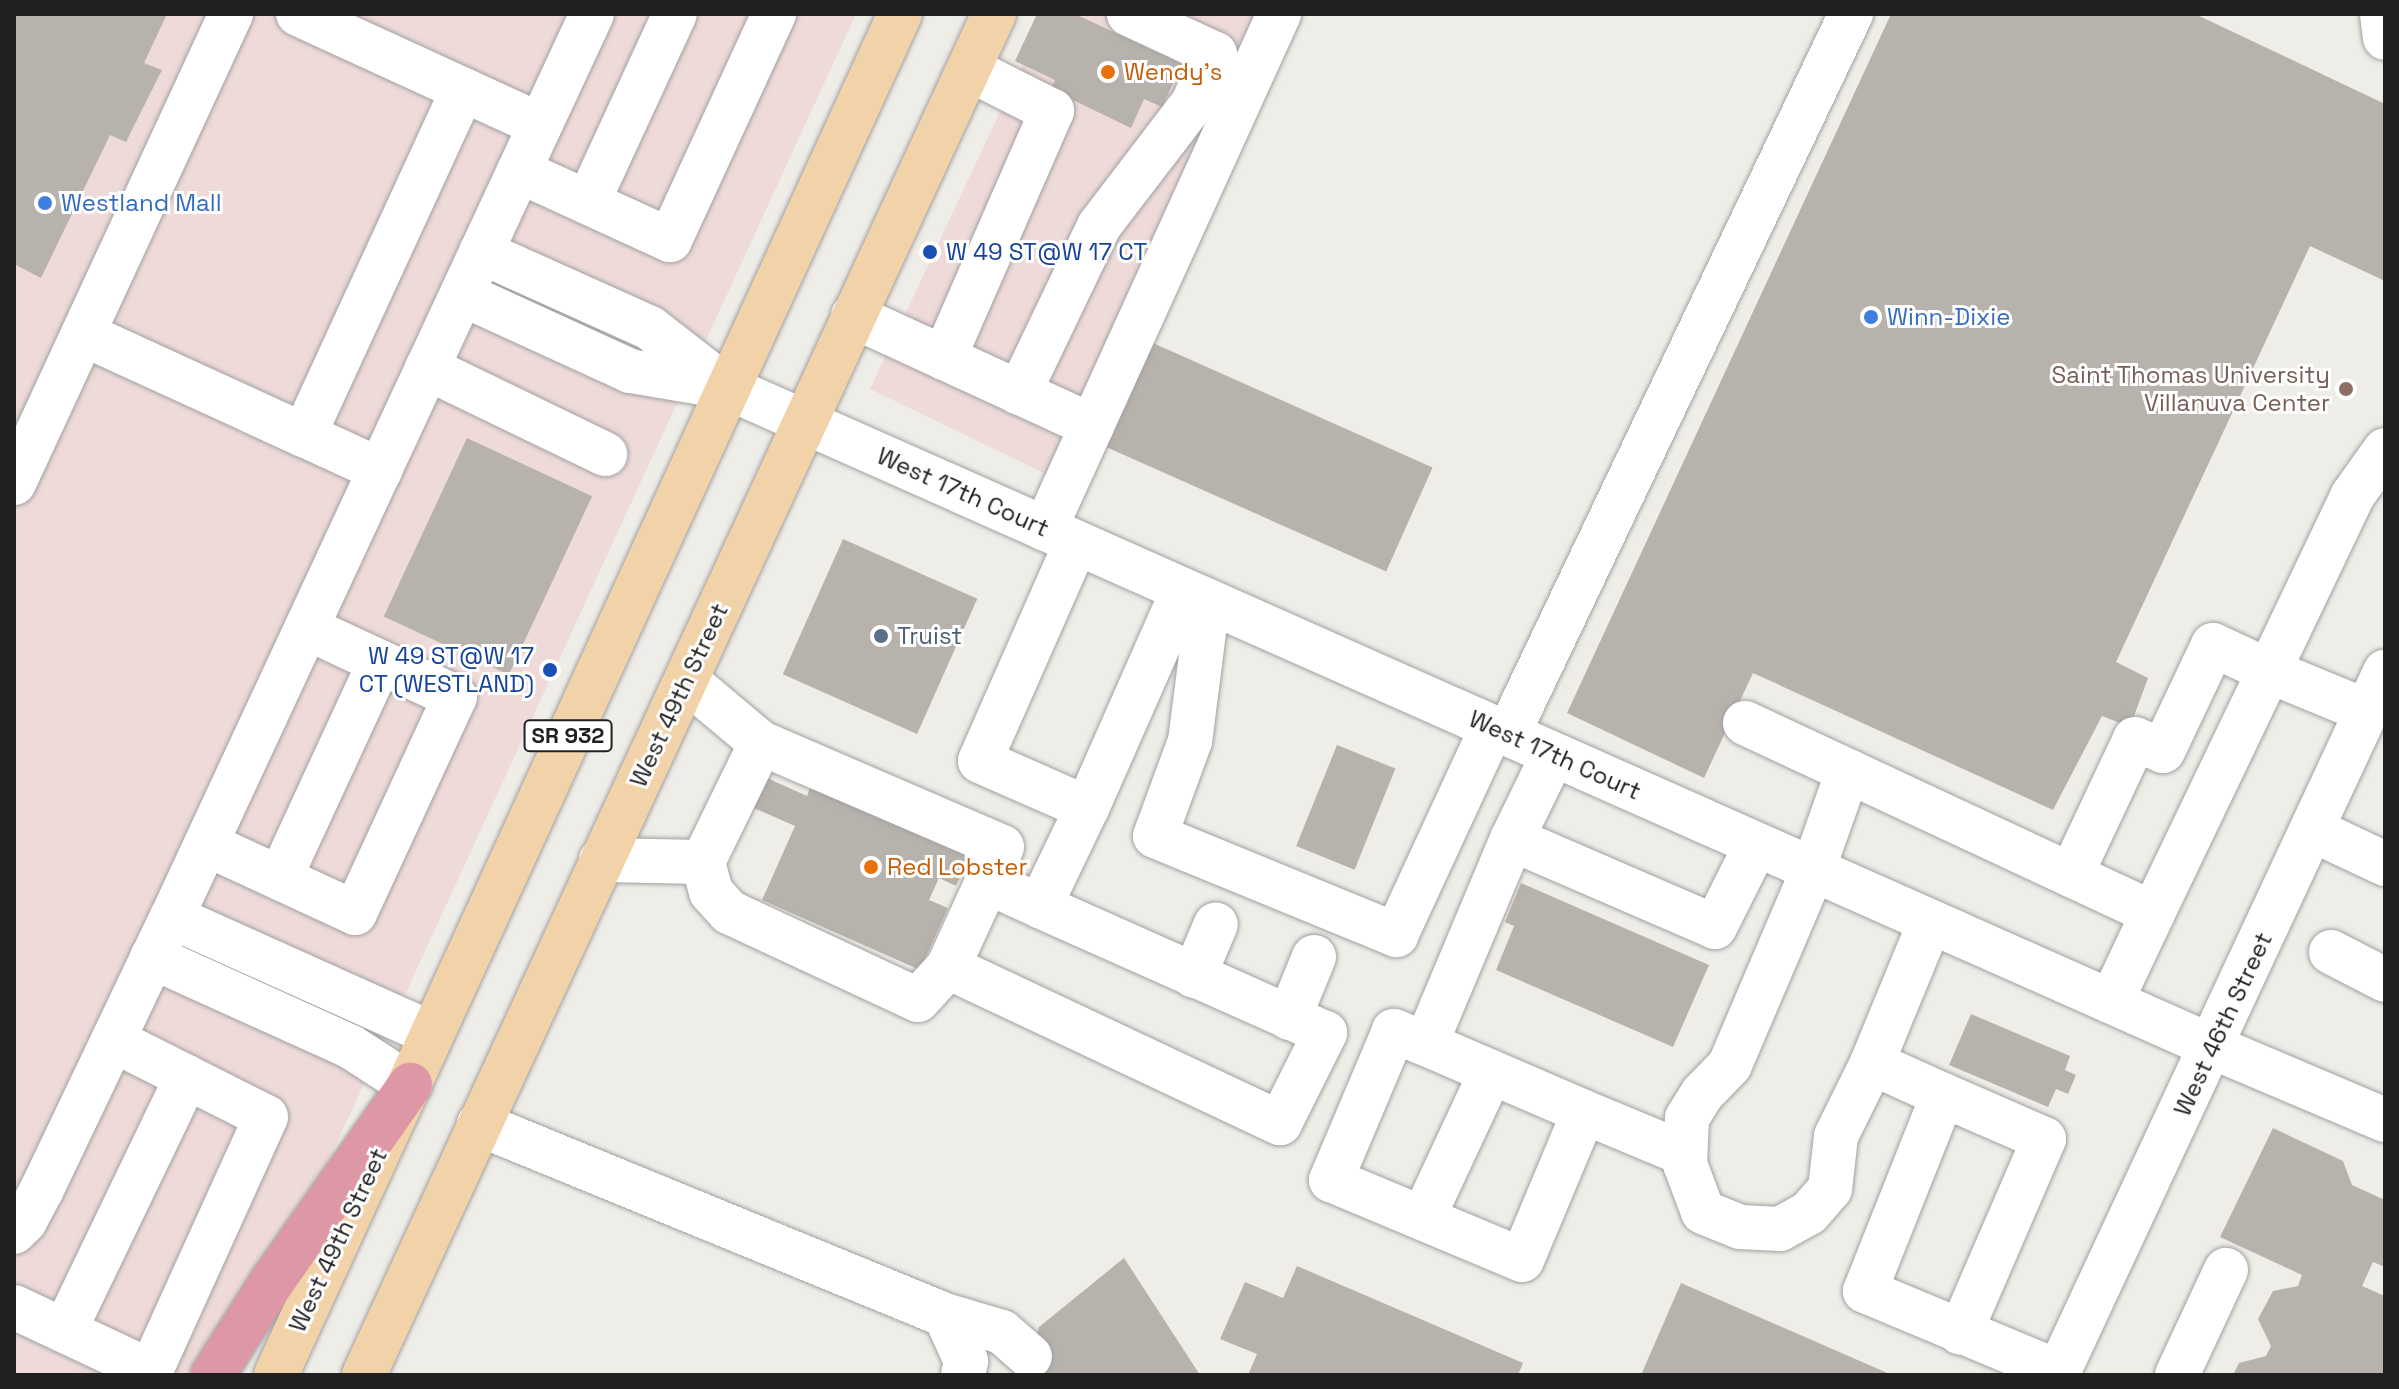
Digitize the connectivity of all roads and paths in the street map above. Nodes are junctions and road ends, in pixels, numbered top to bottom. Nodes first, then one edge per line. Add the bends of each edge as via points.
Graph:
1 (231, 14) edge
2 (298, 14) edge
3 (592, 14) edge
4 (675, 14) edge
5 (774, 14) edge
6 (900, 14) edge
7 (994, 14) edge
8 (1129, 14) edge
9 (1279, 14) edge
10 (1851, 14) edge
11 (2382, 14) edge
12 (2385, 38) edge
13 (969, 69) junction
14 (463, 90) junction
15 (540, 125) junction
16 (519, 171) junction
17 (588, 202) junction
18 (481, 252) junction
19 (462, 294) junction
20 (853, 316) junction
21 (83, 334) junction
22 (944, 358) junction
23 (427, 368) junction
24 (726, 387) junction
25 (1019, 393) junction
26 (804, 422) junction
27 (1092, 426) junction
28 (304, 435) junction
29 (2385, 450) edge
30 (605, 454) dead end
31 (380, 470) junction
32 (14, 483) edge
33 (1061, 536) junction
34 (1195, 596) junction
35 (307, 628) junction
36 (380, 662) junction
37 (2269, 671) junction
38 (2385, 672) edge
39 (687, 681) junction
40 (2366, 711) junction
41 (1745, 723) dead end
42 (1500, 731) junction
43 (761, 743) junction
44 (1553, 755) junction
45 (1848, 771) junction
46 (1087, 808) junction
47 (2313, 830) junction
48 (1512, 839) junction
49 (206, 844) junction
50 (1756, 845) junction
51 (601, 860) junction
52 (703, 862) junction
53 (2385, 864) edge
54 (1813, 870) junction
55 (2071, 875) junction
56 (280, 878) junction
57 (987, 882) junction
58 (1040, 906) junction
59 (2153, 913) junction
60 (172, 917) junction
61 (1930, 922) junction
62 (1216, 924) dead end
63 (2331, 952) dead end
64 (152, 957) junction
65 (1314, 957) dead end
66 (948, 967) junction
67 (1194, 976) junction
68 (2385, 980) edge
69 (2111, 1002) junction
70 (1289, 1018) junction
71 (432, 1034) junction
72 (113, 1040) junction
73 (1426, 1044) junction
74 (2213, 1047) junction
75 (1872, 1063) junction
76 (1491, 1072) junction
77 (187, 1077) junction
78 (410, 1085) junction
79 (1943, 1095) junction
80 (1584, 1112) junction
81 (2385, 1120) edge
82 (479, 1124) junction
83 (1685, 1154) junction
84 (1423, 1218) junction
85 (14, 1232) edge
86 (2226, 1270) dead end
87 (14, 1307) edge
88 (945, 1315) junction
89 (65, 1330) junction
90 (1960, 1333) junction
91 (1030, 1356) dead end
92 (150, 1373) edge
93 (2058, 1374) edge
94 (213, 1375) edge
95 (276, 1375) edge
96 (364, 1375) edge
97 (963, 1375) edge
98 (2177, 1375) edge

1 - 21 street
2 - 14 street
3 - 15 street
4 - 17 street
5 - 17 street via 670,240
6 - 24 main road, West 49th Street / SR 932
7 - 13 main road, West 49th Street / SR 932
8 - 25 street via 1215,54 1193,103 1099,226
9 - 27 street
10 - 42 street
11 - 12 street
13 - 20 main road, West 49th Street / SR 932
13 - 22 street via 1052,111
14 - 15 street
14 - 28 street
15 - 16 street
16 - 17 street
16 - 18 street
18 - 19 street
18 - 24 street via 650,328
19 - 23 street
19 - 24 street via 630,371
20 - 22 street
20 - 26 main road, West 49th Street / SR 932
21 - 28 street
21 - 32 street
22 - 25 street
23 - 30 street
23 - 31 street
24 - 26 street, West 17th Court
24 - 71 main road, West 49th Street / SR 932
25 - 27 street
26 - 33 street, West 17th Court
26 - 39 main road, West 49th Street / SR 932
27 - 33 street
28 - 31 street
29 - 37 street via 2353,495
31 - 35 street
33 - 34 street, West 17th Court
33 - 46 street via 980,761
34 - 42 street, West 17th Court
34 - 42 street via 1190,741 1155,836 1396,935
34 - 46 street
35 - 36 street
35 - 49 street
36 - 56 street
36 - 56 street via 455,697 415,784 355,913
37 - 40 street
37 - 55 street via 2213,645 2163,751 2135,739
37 - 59 street
38 - 40 street, West 46th Street
39 - 43 street
39 - 51 main road, West 49th Street / SR 932
40 - 47 street, West 46th Street
41 - 45 street
42 - 44 street, West 17th Court
43 - 52 street
43 - 57 street via 1002,847
44 - 48 street
44 - 50 street, West 17th Court
45 - 54 street
45 - 55 street
46 - 58 street
47 - 53 street
47 - 74 street, West 46th Street
48 - 50 street via 1715,927
48 - 73 street
49 - 56 street
49 - 60 street
50 - 54 street, West 17th Court
51 - 52 street
51 - 82 main road, West 49th Street / SR 932
52 - 66 street via 711,892 729,912 918,1000
54 - 61 street, West 17th Court
54 - 83 street via 1730,1065 1687,1118
55 - 59 street
57 - 58 street
57 - 66 street
58 - 67 street
59 - 69 street
60 - 64 street
60 - 71 street
61 - 69 street, West 17th Court
61 - 75 street
62 - 67 street
63 - 68 street
64 - 72 street
64 - 78 street via 351,1047
65 - 70 street
66 - 70 street via 1280,1123 1325,1033
67 - 70 street
69 - 74 street, West 17th Court
71 - 78 main road, West 49th Street / SR 932
72 - 77 street
72 - 85 street via 42,1189
73 - 76 street
73 - 84 street via 1394,1031 1331,1180
74 - 81 street, West 17th Court
74 - 93 street, West 46th Street
75 - 79 street
75 - 83 street via 1836,1136 1830,1189 1809,1213 1780,1229 1740,1227 1703,1212
76 - 80 street
76 - 84 street
77 - 89 street
77 - 92 street via 266,1117
78 - 94 highway
78 - 95 main road, West 49th Street / SR 932
79 - 90 street via 1865,1291
79 - 90 street via 2044,1139
80 - 83 street
80 - 84 street via 1522,1260
82 - 88 street
82 - 96 main road, West 49th Street / SR 932
86 - 98 street
87 - 89 street
88 - 91 street via 1002,1332
88 - 97 street via 966,1361
89 - 92 street
90 - 93 street

